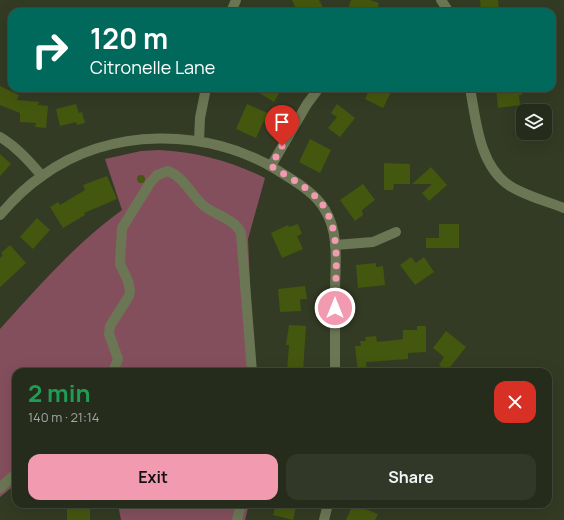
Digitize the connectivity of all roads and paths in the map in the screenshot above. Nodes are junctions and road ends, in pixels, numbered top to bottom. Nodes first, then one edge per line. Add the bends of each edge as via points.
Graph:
1 (205, 92) edge
2 (316, 92) edge
3 (471, 92) edge
4 (0, 137) edge
5 (199, 141) junction
6 (271, 166) junction
7 (42, 176) junction
8 (564, 208) edge
9 (0, 215) edge
10 (396, 232) dead end
11 (335, 245) junction
12 (115, 368) edge
13 (252, 368) edge
14 (335, 368) edge
15 (12, 477) edge
16 (0, 488) edge
17 (240, 508) edge
18 (327, 508) edge
19 (237, 520) edge
20 (324, 520) edge

1 - 5 street
2 - 6 street
3 - 8 street via 482,145 497,174 509,185
4 - 7 street via 10,143
5 - 6 street via 232,149
5 - 7 street via 144,140 109,145 75,158
6 - 11 street via 319,200 331,221
7 - 9 street
10 - 11 street via 373,242
11 - 14 street
12 - 13 street via 118,359 110,326 130,291 120,264 122,228 156,175 168,171 178,177 201,204 238,226 241,233
15 - 16 street
17 - 19 street
18 - 20 street

